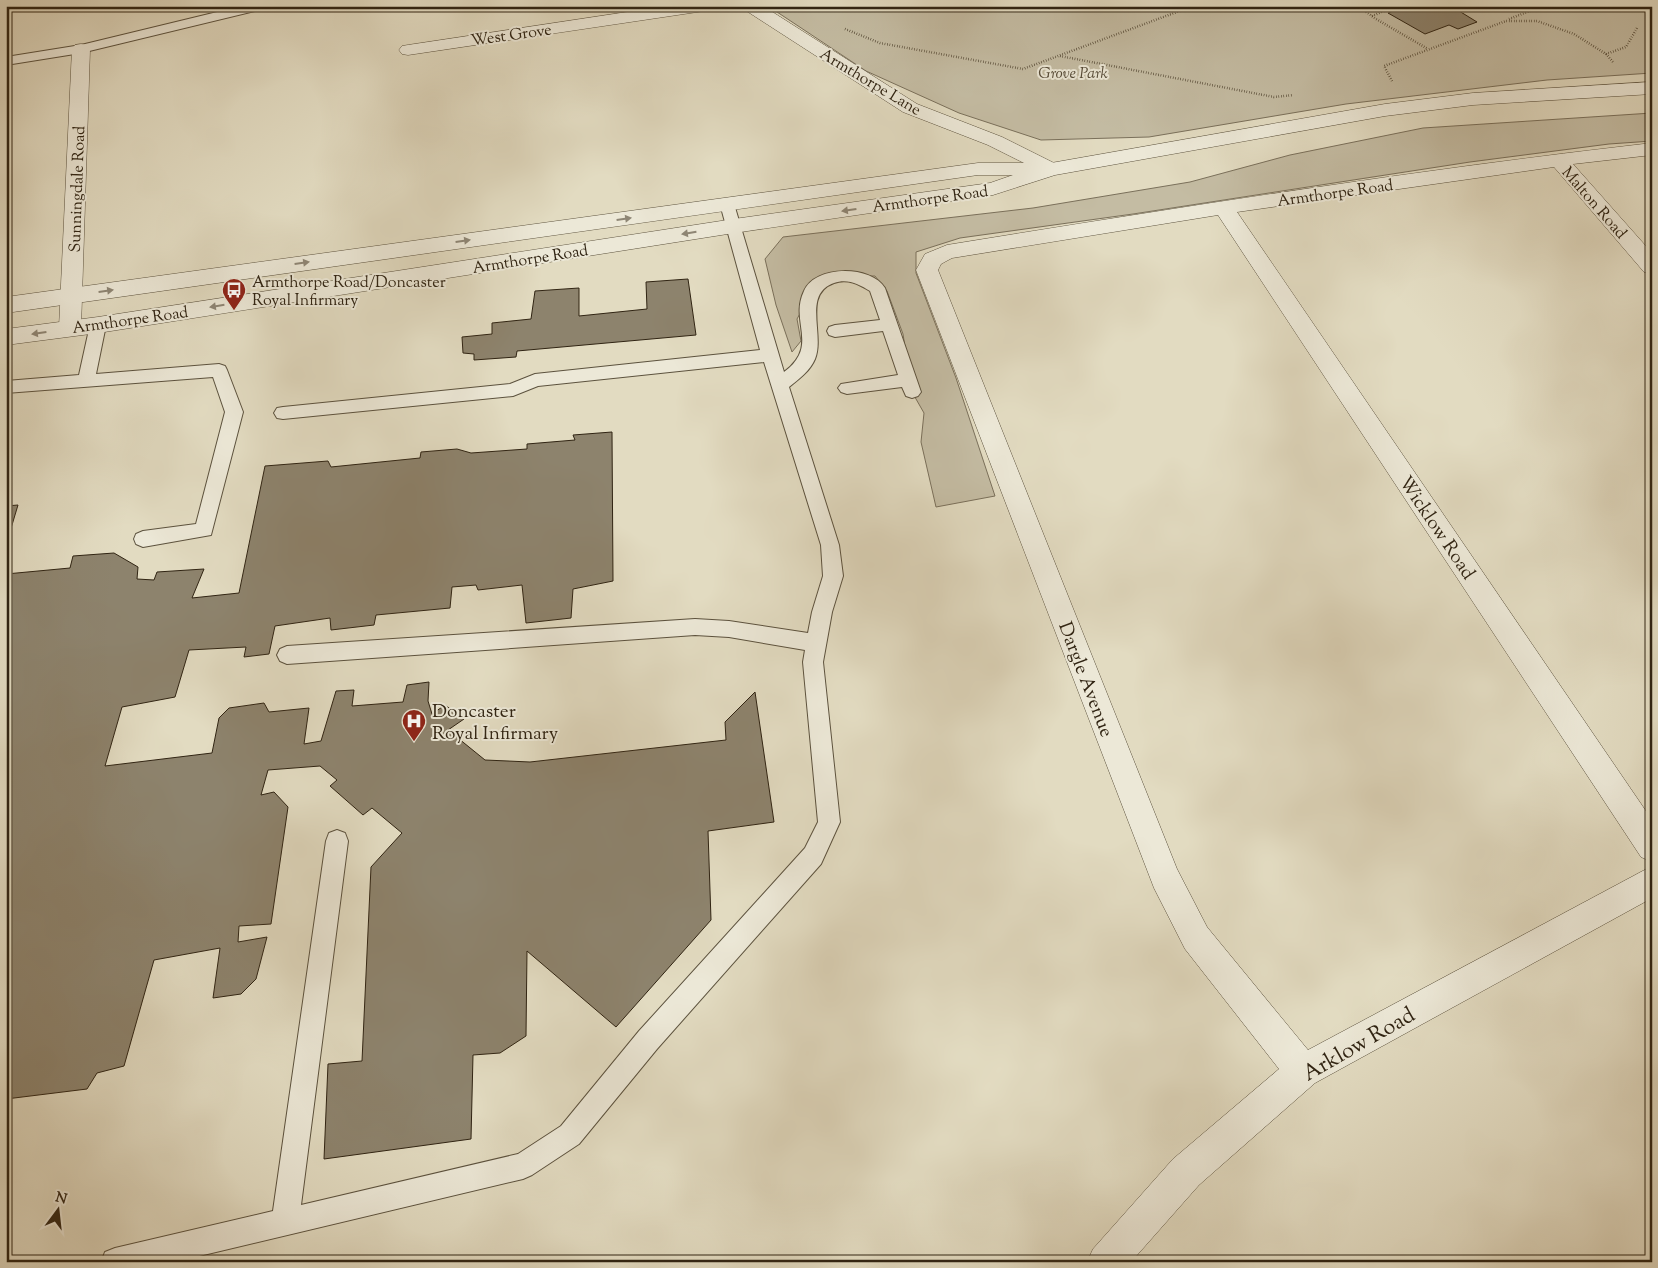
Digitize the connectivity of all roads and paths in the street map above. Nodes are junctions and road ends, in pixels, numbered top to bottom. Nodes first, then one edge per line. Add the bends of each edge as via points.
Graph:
1 (258, 6) edge
2 (704, 6) edge
3 (752, 6) edge
4 (1193, 6) edge
5 (1358, 6) edge
6 (1396, 6) edge
7 (1543, 6) edge
8 (1371, 16) junction
9 (1506, 20) junction
10 (1636, 28) dead end
11 (844, 29) dead end
12 (81, 49) junction
13 (1428, 49) junction
14 (408, 50) dead end
15 (1606, 54) junction
16 (1060, 56) junction
17 (6, 61) edge
18 (1618, 66) dead end
19 (1652, 88) edge
20 (1293, 95) dead end
21 (1413, 107) junction
22 (1652, 149) edge
23 (1558, 159) junction
24 (1051, 169) junction
25 (727, 204) junction
26 (1224, 208) junction
27 (734, 226) junction
28 (932, 259) joint
29 (1652, 267) edge
30 (71, 296) junction
31 (6, 305) edge
32 (98, 325) junction
33 (890, 325) junction
34 (70, 328) junction
35 (835, 331) dead end
36 (6, 337) edge
37 (770, 355) junction
38 (86, 381) junction
39 (779, 385) junction
40 (6, 387) edge
41 (846, 388) dead end
42 (283, 413) dead end
43 (143, 539) dead end
44 (816, 643) junction
45 (287, 655) dead end
46 (337, 841) dead end
47 (1652, 847) edge
48 (1652, 881) edge
49 (1303, 1071) junction
50 (285, 1223) junction
51 (115, 1262) edge
52 (1106, 1262) edge

1 - 12 lane
2 - 14 street, West Grove
3 - 24 street, Armthorpe Lane via 910,108 995,141
4 - 16 path
5 - 8 path
6 - 8 path
7 - 9 path
8 - 13 path
9 - 13 path
9 - 15 path via 1537,22 1574,34
10 - 15 path via 1626,47
11 - 16 path via 880,44 1023,69
12 - 17 lane
12 - 30 street, Sunningdale Road
13 - 21 path via 1384,66 1395,88
15 - 18 path
16 - 20 path via 1274,97
19 - 21 street, Armthorpe Road via 1473,99
21 - 24 street, Armthorpe Road
22 - 23 street, Armthorpe Road
23 - 26 street, Armthorpe Road
23 - 29 street, Malton Road
24 - 25 street, Armthorpe Road via 978,169
24 -> 27 street, Armthorpe Road via 993,189
25 - 27 lane
30 -> 25 street, Armthorpe Road
26 - 28 street, Armthorpe Road via 947,252
26 - 47 street, Wicklow Road
27 -> 32 street, Armthorpe Road
27 - 37 lane
28 - 49 street, Dargle Avenue via 927,270 1165,876 1196,938
30 - 31 street, Armthorpe Road
30 - 34 street, Sunningdale Road
32 - 34 street, Armthorpe Road
32 - 38 lane
33 - 35 lane
33 - 39 lane via 877,288 863,279 841,276 820,282 808,299 811,346 807,360
33 - 41 lane via 910,386
34 -> 36 street, Armthorpe Road
37 - 39 lane
37 - 42 lane via 535,380 514,390
38 - 40 lane
38 - 43 lane via 219,370 234,412 204,530
39 - 44 lane via 830,545 833,576
44 - 45 lane via 695,627
44 - 50 lane via 813,662 829,822 813,856 648,1040 570,1135 523,1166
46 - 50 lane
48 - 49 street, Arklow Road
49 - 52 street, Arklow Road via 1186,1172
50 - 51 lane

